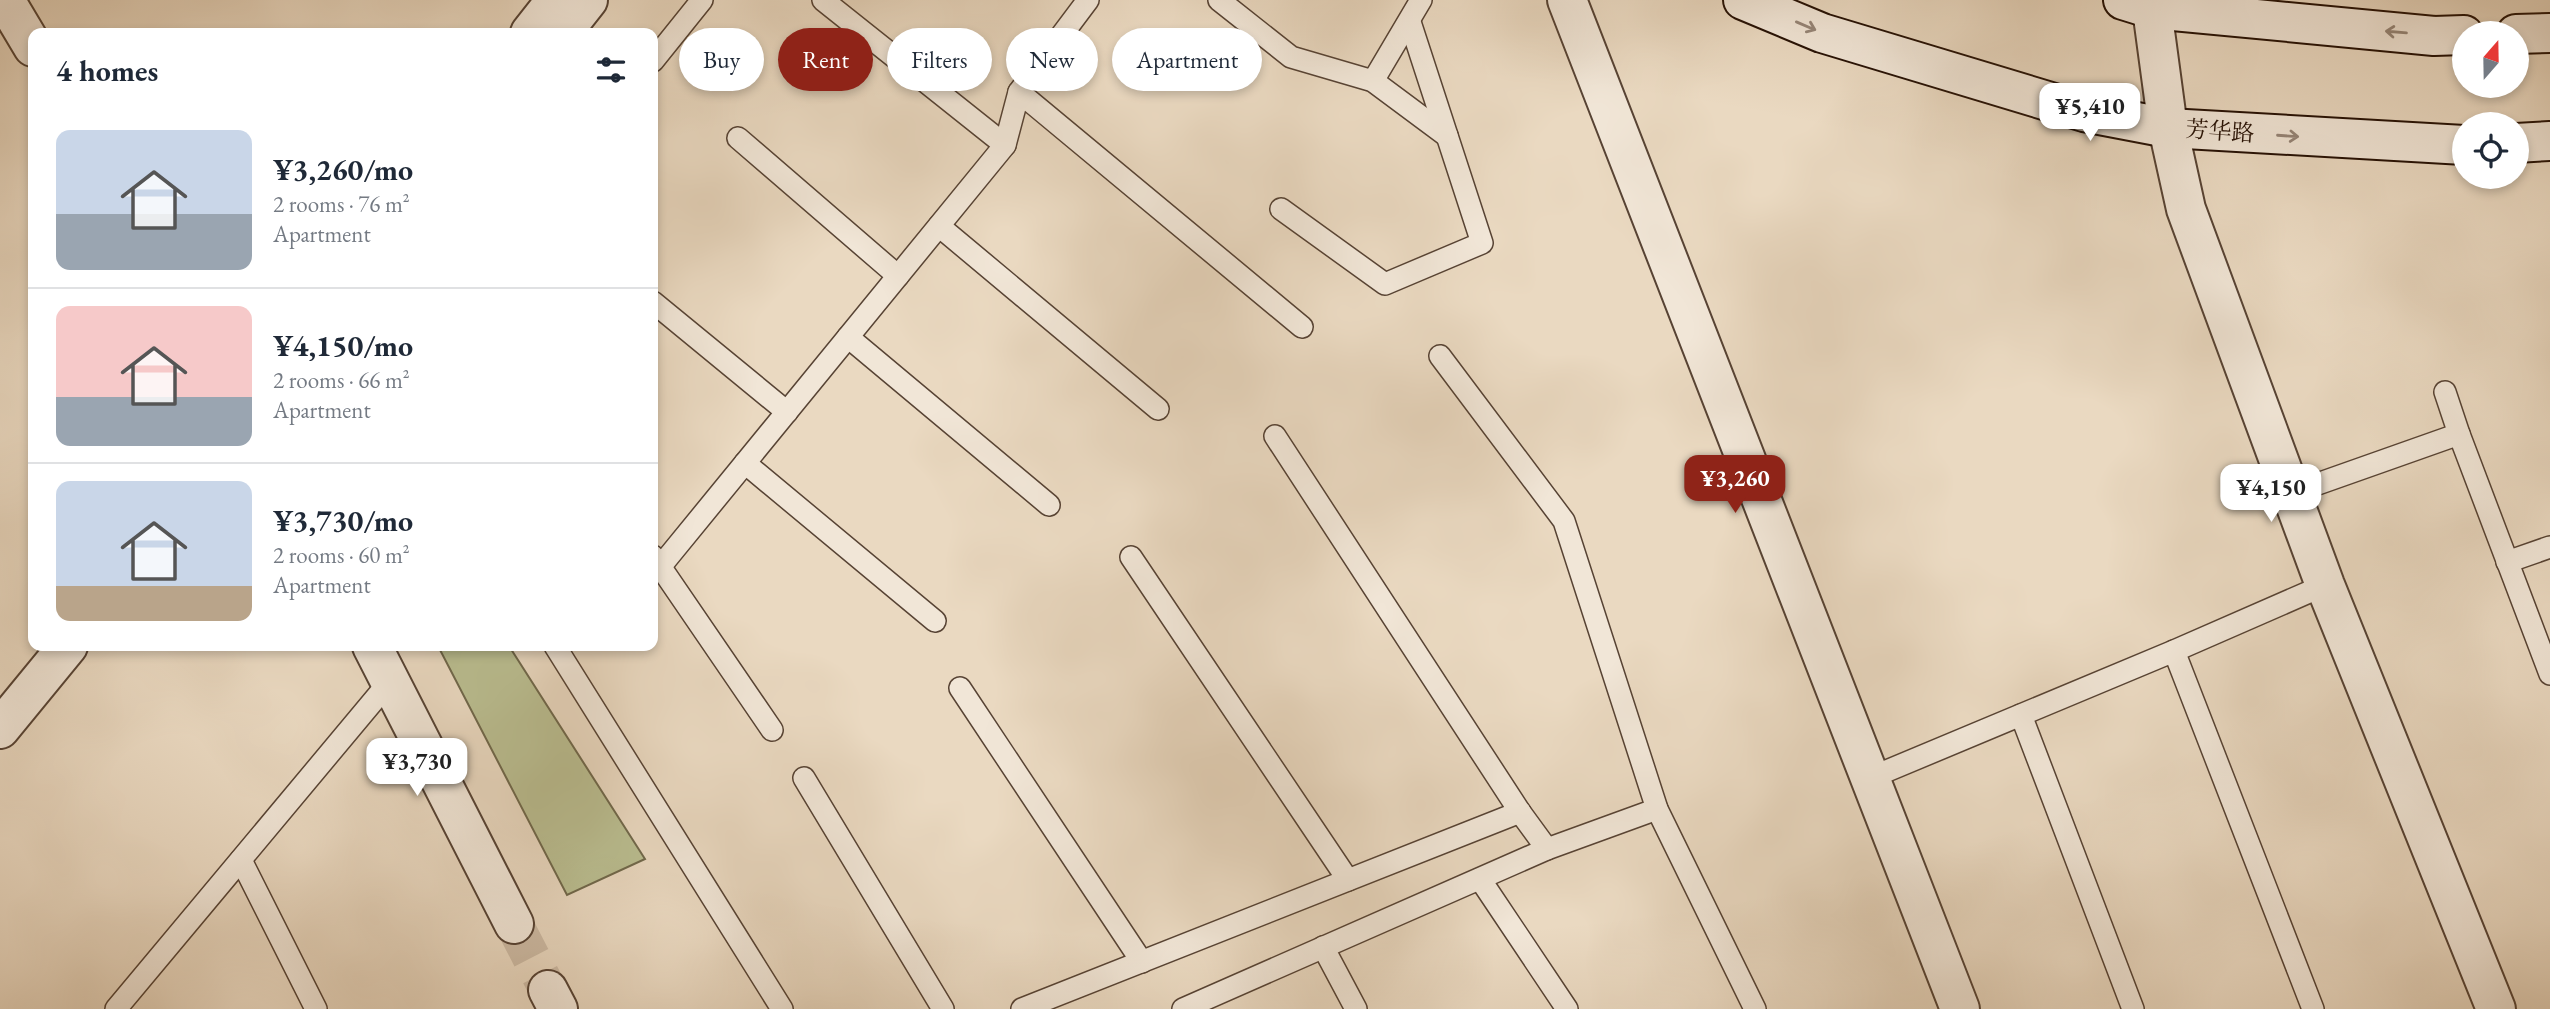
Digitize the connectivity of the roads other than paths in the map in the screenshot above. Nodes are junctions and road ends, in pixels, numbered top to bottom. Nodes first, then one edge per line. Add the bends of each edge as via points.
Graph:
1 (5, 0) edge
2 (556, 0) edge
3 (588, 0) edge
4 (702, 0) edge
5 (823, 0) edge
6 (1088, 0) edge
7 (1219, 0) edge
8 (1421, 0) edge
9 (1567, 0) edge
10 (1743, 0) edge
11 (2137, 5) edge
12 (1410, 22) junction
13 (534, 28) edge
14 (566, 28) edge
15 (2550, 33) edge
16 (2529, 34) edge
17 (2452, 35) edge
18 (28, 39) edge
19 (658, 55) edge
20 (1373, 81) junction
21 (1019, 92) junction
22 (2168, 128) junction
23 (1447, 136) junction
24 (738, 138) dead end
25 (2550, 141) edge
26 (2529, 142) edge
27 (2452, 144) edge
28 (1004, 145) junction
29 (1281, 209) dead end
30 (939, 226) junction
31 (898, 276) junction
32 (658, 306) edge
33 (1302, 327) dead end
34 (848, 337) junction
35 (1440, 356) dead end
36 (2445, 393) dead end
37 (1158, 409) dead end
38 (787, 412) junction
39 (2459, 434) junction
40 (1275, 436) dead end
41 (745, 463) junction
42 (2292, 493) junction
43 (1049, 505) dead end
44 (2550, 547) edge
45 (1131, 557) dead end
46 (658, 560) edge
47 (2507, 562) junction
48 (658, 565) edge
49 (2325, 585) junction
50 (935, 621) dead end
51 (34, 651) edge
52 (64, 651) edge
53 (375, 651) edge
54 (558, 651) edge
55 (2174, 651) junction
56 (2550, 674) edge
57 (390, 681) junction
58 (960, 688) dead end
59 (0, 692) edge
60 (2021, 715) junction
61 (0, 729) edge
62 (772, 730) dead end
63 (804, 778) dead end
64 (1870, 778) junction
65 (1657, 809) junction
66 (1520, 812) junction
67 (1547, 849) junction
68 (241, 860) junction
69 (1480, 878) junction
70 (1348, 880) junction
71 (514, 924) tunnel mouth
72 (1323, 947) junction
73 (1142, 962) junction
74 (116, 1009) edge
75 (316, 1009) edge
76 (782, 1009) edge
77 (943, 1009) edge
78 (1022, 1009) edge
79 (1183, 1009) edge
80 (1356, 1009) edge
81 (1567, 1009) edge
82 (1755, 1009) edge
83 (1961, 1009) edge
84 (2133, 1009) edge
85 (2313, 1009) edge
86 (2496, 1009) edge

1 - 18 street
2 - 13 street
3 - 14 street
4 - 19 lane
5 - 28 lane
6 - 21 lane
7 - 20 lane via 1291,57
8 - 12 lane
9 - 64 street
10 -> 22 street, 芳华路 via 1822,33 2084,112
17 -> 11 street
11 - 22 street
12 - 20 lane
12 - 23 lane
15 - 16 street
20 - 23 lane
21 - 28 lane
21 - 33 lane
22 -> 27 street, 芳华路
22 - 42 street via 2186,209
23 - 29 lane via 1482,243 1385,284
24 - 31 lane
25 - 26 street
28 - 30 lane
30 - 31 lane
30 - 37 lane
31 - 34 lane
32 - 38 lane
34 - 38 lane
34 - 43 lane
35 - 65 lane via 1564,521
36 - 39 lane
38 - 41 lane
39 - 42 lane
39 - 47 lane
40 - 66 lane
41 - 46 lane
41 - 50 lane
42 - 49 street
44 - 47 lane
45 - 70 lane
47 - 56 lane
48 - 62 lane
49 - 55 lane
49 - 86 street
51 - 59 street
52 - 61 street
53 - 57 street
54 - 76 lane
55 - 60 lane
55 - 85 lane
57 - 68 lane
57 - 71 street
58 - 73 lane
60 - 64 lane
60 - 84 lane
63 - 77 lane
64 - 83 street
65 - 67 lane
65 - 82 lane
66 - 67 lane
66 - 70 lane
67 - 69 lane
68 - 74 lane
68 - 75 lane
69 - 72 lane
69 - 81 lane
70 - 73 lane
72 - 79 lane
72 - 80 lane
73 - 78 lane

